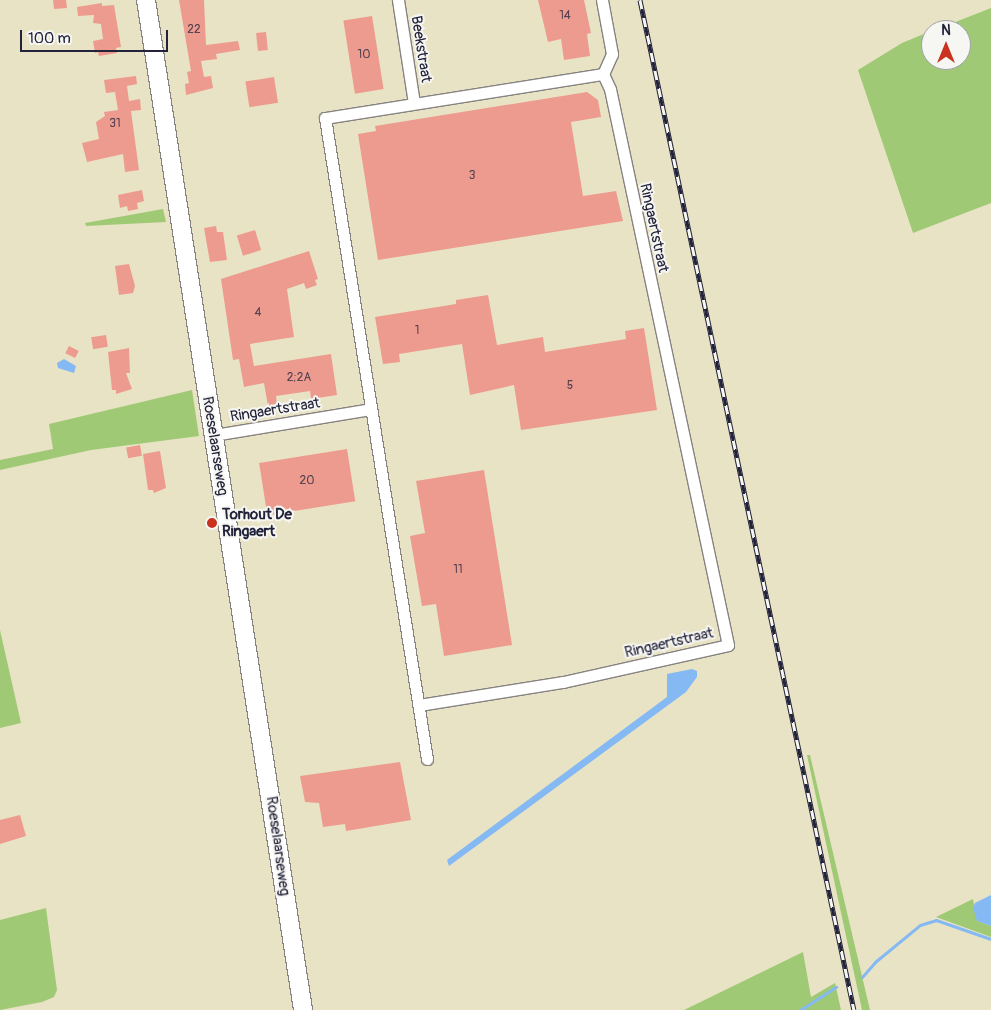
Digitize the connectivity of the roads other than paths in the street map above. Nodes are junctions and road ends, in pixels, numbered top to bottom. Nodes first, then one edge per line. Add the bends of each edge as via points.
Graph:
1 (146, 0) edge
2 (398, 0) edge
3 (602, 0) edge
4 (603, 74) junction
5 (414, 103) junction
6 (371, 409) junction
7 (214, 435) junction
8 (419, 705) junction
9 (427, 759) dead end
10 (303, 1010) edge

1 - 7 main road, Roeselaarseweg
2 - 5 street, Beekstraat
3 - 4 street via 612,54
4 - 5 street
4 - 8 street, Ringaertstraat via 610,89 728,645 563,682
5 - 6 street via 325,118
6 - 7 street, Ringaertstraat
6 - 8 street
7 - 10 main road, Roeselaarseweg
8 - 9 street

